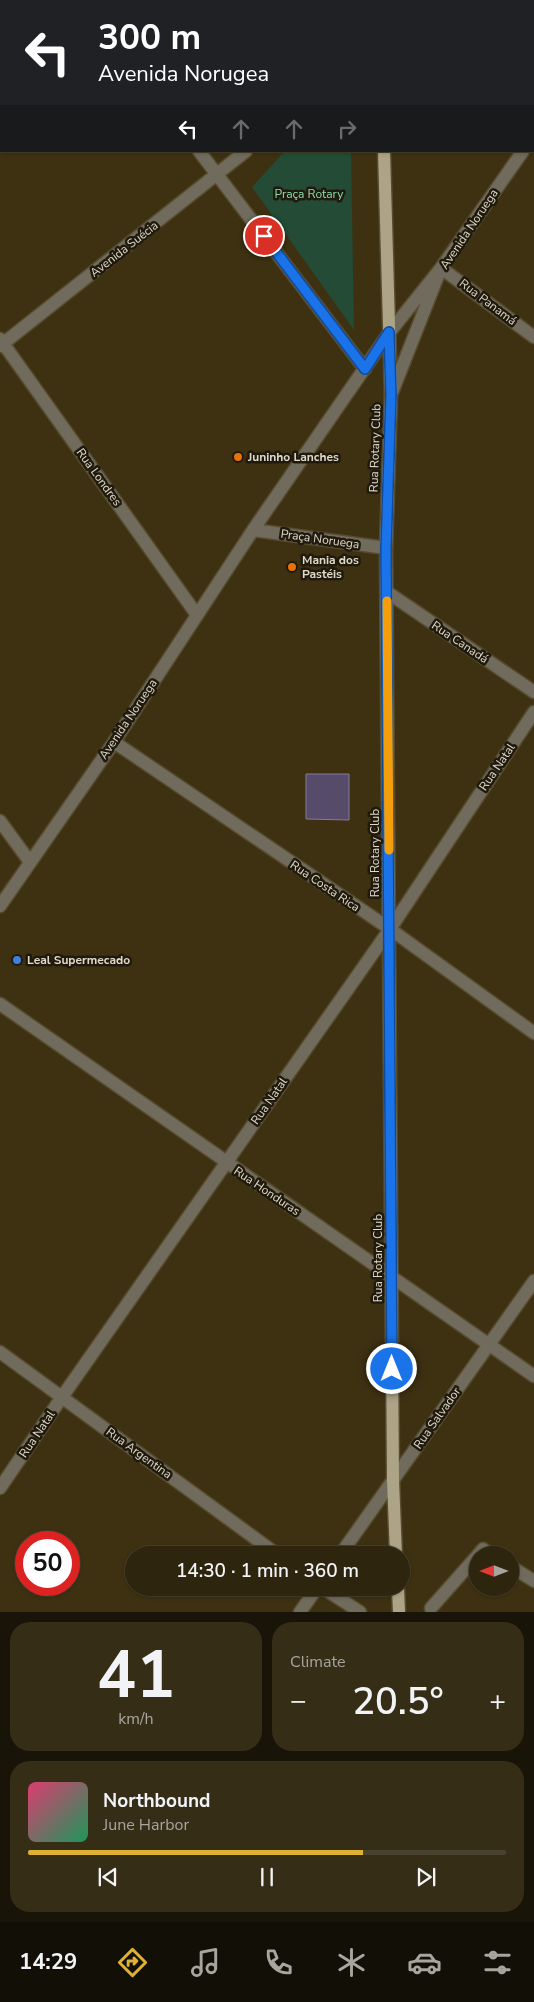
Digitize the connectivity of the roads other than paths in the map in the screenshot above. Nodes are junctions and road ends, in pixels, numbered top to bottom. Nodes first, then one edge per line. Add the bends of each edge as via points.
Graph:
1 (200, 152) edge
2 (245, 152) edge
3 (384, 152) edge
4 (522, 152) edge
5 (217, 176) junction
6 (441, 268) junction
7 (389, 332) junction
8 (534, 337) edge
9 (1, 343) edge
10 (365, 369) junction
11 (391, 395) junction
12 (253, 530) junction
13 (386, 548) junction
14 (387, 592) junction
15 (197, 615) junction
16 (534, 692) edge
17 (534, 712) edge
18 (114, 742) junction
19 (0, 821) edge
20 (30, 862) junction
21 (0, 906) edge
22 (390, 930) junction
23 (0, 1004) edge
24 (534, 1033) edge
25 (225, 1163) junction
26 (392, 1276) junction
27 (534, 1281) edge
28 (489, 1345) junction
29 (0, 1352) edge
30 (534, 1376) edge
31 (62, 1397) junction
32 (393, 1480) junction
33 (0, 1488) edge
34 (266, 1546) edge
35 (346, 1546) edge
36 (396, 1546) edge
37 (469, 1565) edge
38 (519, 1572) edge
39 (534, 1581) edge
40 (311, 1596) edge
41 (335, 1596) edge
42 (398, 1596) edge
43 (431, 1608) dead end
44 (300, 1612) edge
45 (360, 1612) edge
46 (399, 1612) edge

1 - 5 street
2 - 5 street, Avenida Suécia
3 - 7 main road, Rua Rotary Club
4 - 6 street, Avenida Noruega
5 - 9 street, Avenida Suécia
5 - 10 street
6 - 7 street, Avenida Noruega
6 - 8 street, Rua Panamá
6 - 11 street, Avenida Noruega
7 - 10 street, Avenida Noruega
7 - 11 main road, Rua Rotary Club
9 - 15 street, Rua Londres
10 - 12 street, Avenida Noruega
11 - 13 main road, Rua Rotary Club
12 - 13 street, Praça Noruega
12 - 15 street, Avenida Noruega
13 - 14 main road, Rua Rotary Club
14 - 16 street, Rua Canadá
14 - 22 main road, Rua Rotary Club
15 - 18 street, Avenida Noruega
17 - 22 street, Rua Natal
18 - 20 street, Avenida Noruega
18 - 22 street, Rua Costa Rica
19 - 20 street
20 - 21 street, Avenida Noruega
22 - 24 street, Rua Costa Rica
22 - 25 street, Rua Natal
22 - 26 main road, Rua Rotary Club
23 - 25 street, Rua Honduras
25 - 26 street, Rua Honduras
25 - 31 street, Rua Natal
26 - 28 street, Rua Honduras
26 - 32 main road, Rua Rotary Club
27 - 28 street, Rua Salvador
28 - 30 street, Rua Honduras
28 - 32 street, Rua Salvador
29 - 31 street, Rua Argentina
31 - 33 street, Rua Natal
31 - 34 street, Rua Argentina
32 - 35 street, Rua Salvador
32 - 36 main road, Rua Rotary Club
37 - 43 street
38 - 39 street
40 - 44 street
41 - 45 street
42 - 46 main road

